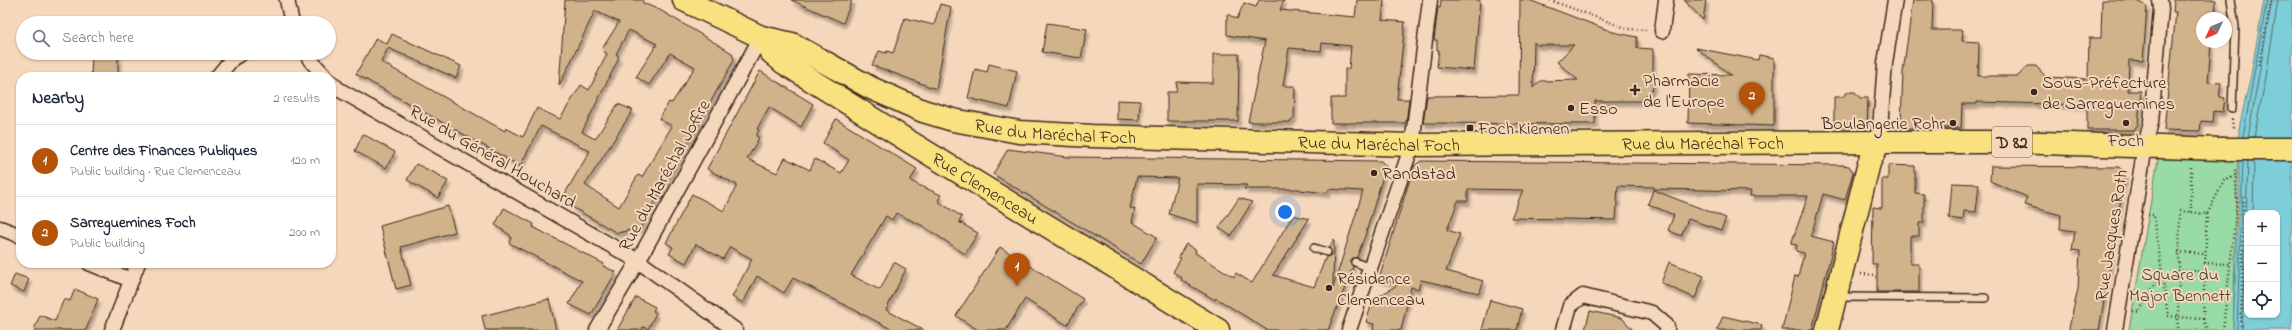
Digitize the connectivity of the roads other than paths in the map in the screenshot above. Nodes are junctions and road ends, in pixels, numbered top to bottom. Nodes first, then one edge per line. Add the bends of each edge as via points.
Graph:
1 (287, 0) edge
2 (684, 0) edge
3 (1430, 0) edge
4 (1666, 0) edge
5 (1895, 0) edge
6 (2160, 0) edge
7 (2231, 0) edge
8 (290, 16) edge
9 (1662, 31) road end
10 (762, 37) junction
11 (231, 60) edge
12 (310, 60) edge
13 (221, 72) edge
14 (321, 72) edge
15 (336, 87) edge
16 (871, 88) junction
17 (908, 104) junction
18 (2232, 109) road end
19 (860, 110) junction
20 (897, 134) junction
21 (1880, 142) junction
22 (1412, 145) junction
23 (2145, 146) junction
24 (2292, 149) edge
25 (0, 228) edge
26 (16, 234) edge
27 (1314, 248) dead end
28 (1327, 252) dead end
29 (638, 261) junction
30 (1355, 262) dead end
31 (101, 268) edge
32 (136, 268) edge
33 (1370, 268) junction
34 (131, 280) junction
35 (1837, 297) junction
36 (1985, 298) dead end
37 (112, 330) edge
38 (597, 330) edge
39 (735, 330) edge
40 (1218, 330) edge
41 (1349, 330) edge
42 (1563, 330) edge
43 (1668, 330) edge
44 (1827, 330) edge
45 (2115, 330) edge

1 - 8 street
2 - 10 main road, Rue du Maréchal Foch
3 - 22 street
4 - 9 street
5 - 21 street via 1885,63
6 - 23 street, Rue Jacques Roth via 2151,122
7 - 18 lane via 2235,27
10 - 16 main road, Rue du Maréchal Foch via 792,44
10 - 19 main road, Rue Clemenceau via 771,52 784,63
10 - 29 street, Rue du Maréchal Joffre
11 - 13 street
12 - 14 street
15 - 29 street, Rue du Général Houchard
16 - 17 main road, Rue du Maréchal Foch
16 - 19 main road via 864,97
17 - 20 main road via 899,112
17 - 22 main road, Rue du Maréchal Foch via 953,120 1019,132
19 - 20 main road, Rue Clemenceau
20 - 40 main road, Rue Clemenceau
21 - 22 main road, Rue du Maréchal Foch
21 - 23 main road, Rue du Maréchal Foch / D 82 via 2013,142
21 - 35 main road via 1869,163
22 - 33 street
23 - 24 main road, Rue du Maréchal Foch / D 82, bridge
23 - 45 street, Rue Jacques Roth
25 - 26 street
27 - 28 lane
29 - 38 street, Rue du Maréchal Joffre
29 - 39 street, Rue du Général Houchard
30 - 33 lane
31 - 34 street
32 - 34 street
33 - 41 street
34 - 37 street
35 - 36 lane
35 - 44 main road
42 - 43 street via 1570,306 1583,296 1652,313 1667,326

